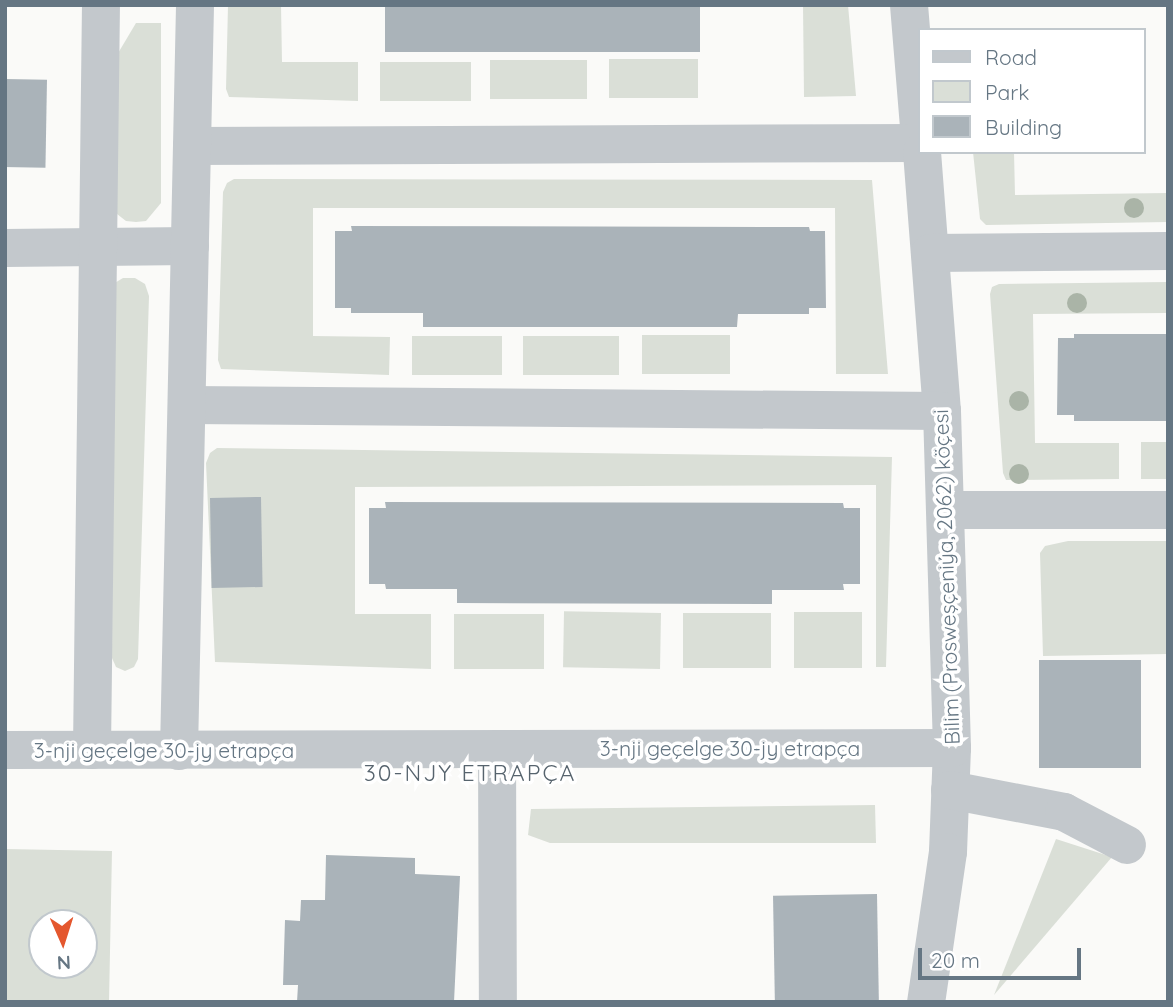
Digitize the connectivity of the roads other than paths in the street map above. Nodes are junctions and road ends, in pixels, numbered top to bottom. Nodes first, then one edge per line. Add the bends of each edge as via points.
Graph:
1 (101, 5) edge
2 (195, 5) edge
3 (909, 5) edge
4 (918, 113) edge
5 (918, 143) edge
6 (192, 146) junction
7 (922, 154) edge
8 (190, 246) junction
9 (97, 247) junction
10 (5, 248) edge
11 (1168, 251) edge
12 (930, 253) junction
13 (187, 405) junction
14 (942, 411) junction
15 (947, 510) junction
16 (1168, 510) edge
17 (952, 748) junction
18 (497, 749) junction
19 (5, 750) edge
20 (92, 750) junction
21 (179, 751) junction
22 (950, 790) junction
23 (1127, 845) dead end
24 (498, 1002) edge
25 (926, 1002) edge

1 - 9 street
2 - 6 street
3 - 4 street
5 - 6 street
6 - 8 street
7 - 12 street, Bilim (Prosweşçeniýa, 2062) köçesi
8 - 9 street
8 - 13 street
9 - 10 street
9 - 20 street
11 - 12 street
12 - 14 street, Bilim (Prosweşçeniýa, 2062) köçesi
13 - 14 street
13 - 21 street
14 - 15 street, Bilim (Prosweşçeniýa, 2062) köçesi
15 - 16 street
15 - 17 street, Bilim (Prosweşçeniýa, 2062) köçesi
17 - 18 street, 3-nji geçelge 30-jy etrapça
17 - 22 street, Bilim (Prosweşçeniýa, 2062) köçesi
18 - 21 street, 3-nji geçelge 30-jy etrapça
18 - 24 street
19 - 20 street, 3-nji geçelge 30-jy etrapça
20 - 21 street, 3-nji geçelge 30-jy etrapça
22 - 23 street via 1064,812
22 - 25 street, Bilim (Prosweşçeniýa, 2062) köçesi via 948,852

